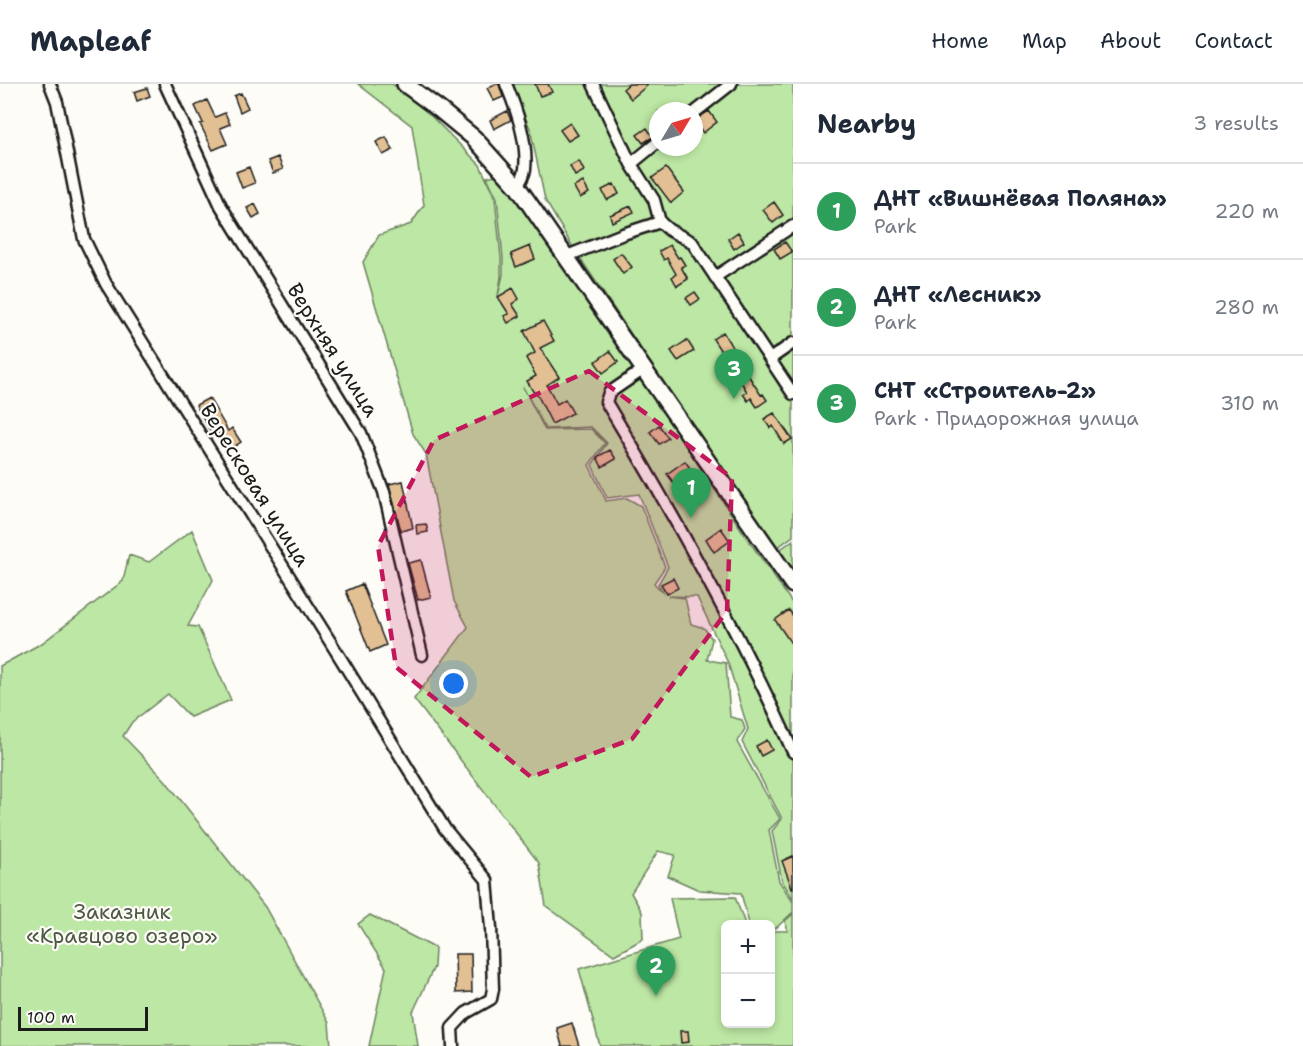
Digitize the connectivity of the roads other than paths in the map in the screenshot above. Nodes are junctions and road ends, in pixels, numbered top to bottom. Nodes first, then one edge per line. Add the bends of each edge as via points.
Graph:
1 (50, 84) edge
2 (165, 84) edge
3 (405, 84) edge
4 (506, 84) edge
5 (594, 84) edge
6 (731, 84) edge
7 (703, 107) edge
8 (649, 149) edge
9 (631, 164) junction
10 (517, 186) junction
11 (660, 222) junction
12 (793, 226) edge
13 (567, 256) junction
14 (715, 277) junction
15 (793, 343) edge
16 (770, 359) junction
17 (644, 369) junction
18 (793, 394) edge
19 (793, 585) edge
20 (422, 655) dead end
21 (793, 752) edge
22 (453, 1046) edge

1 - 22 street, Вересковая улица via 84,239 106,284 445,829 487,880 491,999 466,1013 452,1028
2 - 20 street, Верхняя улица via 221,206 361,433 384,492
3 - 10 main road via 474,138
4 - 10 street via 523,138 525,168
5 - 9 street
6 - 7 street
8 - 9 street
9 - 11 street via 654,200
10 - 13 main road
11 - 13 street
11 - 14 street via 692,242
12 - 14 street
13 - 17 main road
14 - 16 street
15 - 16 street
16 - 18 street
17 - 19 main road
17 - 21 street via 609,393 606,402 664,498

